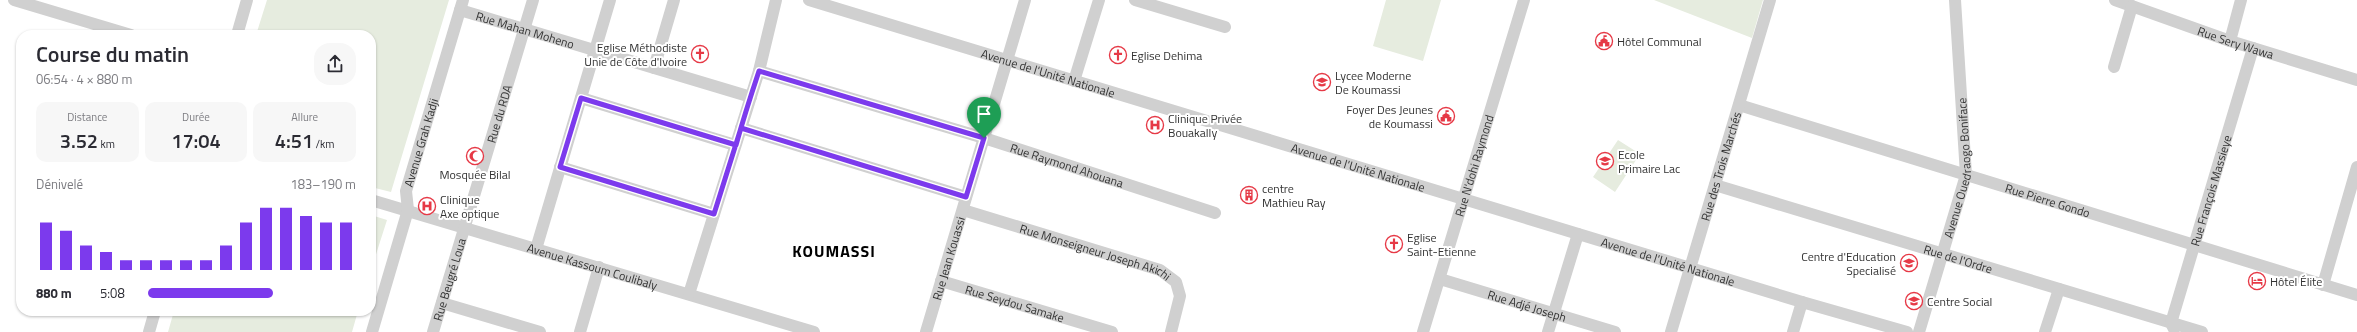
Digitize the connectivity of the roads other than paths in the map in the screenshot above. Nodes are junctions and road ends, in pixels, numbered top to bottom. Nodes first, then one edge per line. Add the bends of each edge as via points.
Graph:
1 (14, 0) edge
2 (247, 0) edge
3 (533, 0) edge
4 (610, 0) edge
5 (674, 0) edge
6 (776, 0) edge
7 (809, 0) edge
8 (1026, 0) edge
9 (1099, 0) edge
10 (1135, 0) edge
11 (1524, 0) edge
12 (1770, 0) edge
13 (1955, 0) edge
14 (2115, 0) edge
15 (2241, 0) edge
16 (461, 5) edge
17 (2132, 6) junction
18 (1225, 27) dead end
19 (524, 29) junction
20 (114, 30) edge
21 (238, 30) edge
22 (2230, 41) junction
23 (2253, 48) junction
24 (595, 50) junction
25 (1008, 60) junction
26 (2114, 67) dead end
27 (654, 68) junction
28 (759, 71) junction
29 (2357, 80) edge
30 (1074, 81) junction
31 (751, 97) junction
32 (581, 98) junction
33 (1739, 105) junction
34 (741, 128) junction
35 (984, 138) junction
36 (736, 145) junction
37 (560, 167) junction
38 (2357, 167) edge
39 (1966, 176) junction
40 (1715, 185) junction
41 (966, 197) junction
42 (1464, 199) junction
43 (376, 201) edge
44 (408, 210) junction
45 (962, 210) junction
46 (1215, 213) dead end
47 (714, 214) junction
48 (465, 227) junction
49 (1578, 234) junction
50 (2194, 246) junction
51 (536, 249) junction
52 (1942, 254) junction
53 (599, 267) junction
54 (1691, 268) junction
55 (1440, 279) junction
56 (941, 281) junction
57 (2323, 285) junction
58 (2059, 289) junction
59 (689, 294) junction
60 (2357, 295) edge
61 (1802, 302) junction
62 (442, 303) junction
63 (1554, 314) junction
64 (153, 316) edge
65 (2173, 327) edge
66 (148, 332) edge
67 (372, 332) edge
68 (433, 332) edge
69 (540, 332) edge
70 (580, 332) edge
71 (814, 332) edge
72 (926, 332) edge
73 (1112, 332) edge
74 (1171, 332) edge
75 (1423, 332) edge
76 (1548, 332) edge
77 (1615, 332) edge
78 (1671, 332) edge
79 (1793, 332) edge
80 (1907, 332) edge
81 (1918, 332) edge
82 (2045, 332) edge
83 (2202, 332) edge

1 - 20 street
2 - 21 street
3 - 19 street, Rue du RDA
4 - 24 street
5 - 27 street
6 - 28 street
7 - 25 street, Avenue de l'Unité Nationale
8 - 25 street, Rue Jean Kouassi
9 - 30 street
10 - 18 street
11 - 42 street, Rue N'dohi Raymond
12 - 33 street, Rue des Trois Marchés
13 - 39 street, Avenue Ouedraogo Boniface
14 - 17 street, Rue Sery Wawa
15 - 22 street
16 - 19 street, Rue Mahan Moheno
16 - 44 street, Avenue Grah Kadji via 406,191
17 - 22 street, Rue Sery Wawa
17 - 26 street
19 - 24 street, Rue Mahan Moheno
19 - 48 street, Rue du RDA
22 - 23 street, Rue Sery Wawa
23 - 29 street, Rue Sery Wawa
23 - 50 street, Rue François Massieye
24 - 27 street, Rue Mahan Moheno
24 - 32 street
25 - 30 street, Avenue de l'Unité Nationale
25 - 35 street, Rue Jean Kouassi
27 - 31 street, Rue Mahan Moheno
28 - 31 street
28 - 35 street, Rue Raymond Ahouana
30 - 42 street, Avenue de l'Unité Nationale
31 - 34 street
32 - 36 street
32 - 37 street
33 - 39 street, Rue Pierre Gondo
33 - 40 street, Rue des Trois Marchés
34 - 36 street
34 - 41 street
35 - 41 street, Rue Jean Kouassi
35 - 46 street, Rue Raymond Ahouana
36 - 47 street
37 - 47 street
37 - 51 street
38 - 57 street
39 - 50 street, Rue Pierre Gondo
39 - 52 street, Avenue Ouedraogo Boniface
40 - 52 street, Rue de l'Ordre
40 - 54 street, Rue des Trois Marchés
41 - 45 street, Rue Jean Kouassi
42 - 49 street, Avenue de l'Unité Nationale
42 - 55 street, Rue N'dohi Raymond
43 - 44 street, Avenue Kassoum Coulibaly
44 - 48 street, Avenue Kassoum Coulibaly
44 - 67 street, Avenue Grah Kadji
45 - 56 street, Rue Jean Kouassi
45 - 74 street, Rue Monseigneur Joseph Akichi via 1160,270 1176,282 1180,296
47 - 59 street
48 - 51 street, Avenue Kassoum Coulibaly
48 - 62 street, Rue Beugré Loua
49 - 54 street, Avenue de l'Unité Nationale
49 - 63 street
50 - 57 street, Rue Pierre Gondo
50 - 65 street, Rue François Massieye
51 - 53 street, Avenue Kassoum Coulibaly
52 - 58 street, Rue de l'Ordre
52 - 81 street, Avenue Ouedraogo Boniface
53 - 59 street, Avenue Kassoum Coulibaly
53 - 70 street
54 - 61 street, Avenue de l'Unité Nationale
54 - 78 street, Rue des Trois Marchés
55 - 63 street, Rue Adjé Joseph
55 - 75 street, Rue N'dohi Raymond
56 - 72 street, Rue Jean Kouassi
56 - 73 street, Rue Seydou Samake
57 - 60 street, Rue Pierre Gondo
58 - 65 street, Rue de l'Ordre
58 - 82 street
59 - 71 street, Avenue Kassoum Coulibaly
61 - 79 street
61 - 80 street, Avenue de l'Unité Nationale
62 - 68 street, Rue Beugré Loua
62 - 69 street
63 - 76 street
63 - 77 street, Rue Adjé Joseph
64 - 66 street
65 - 83 street, Rue de l'Ordre

